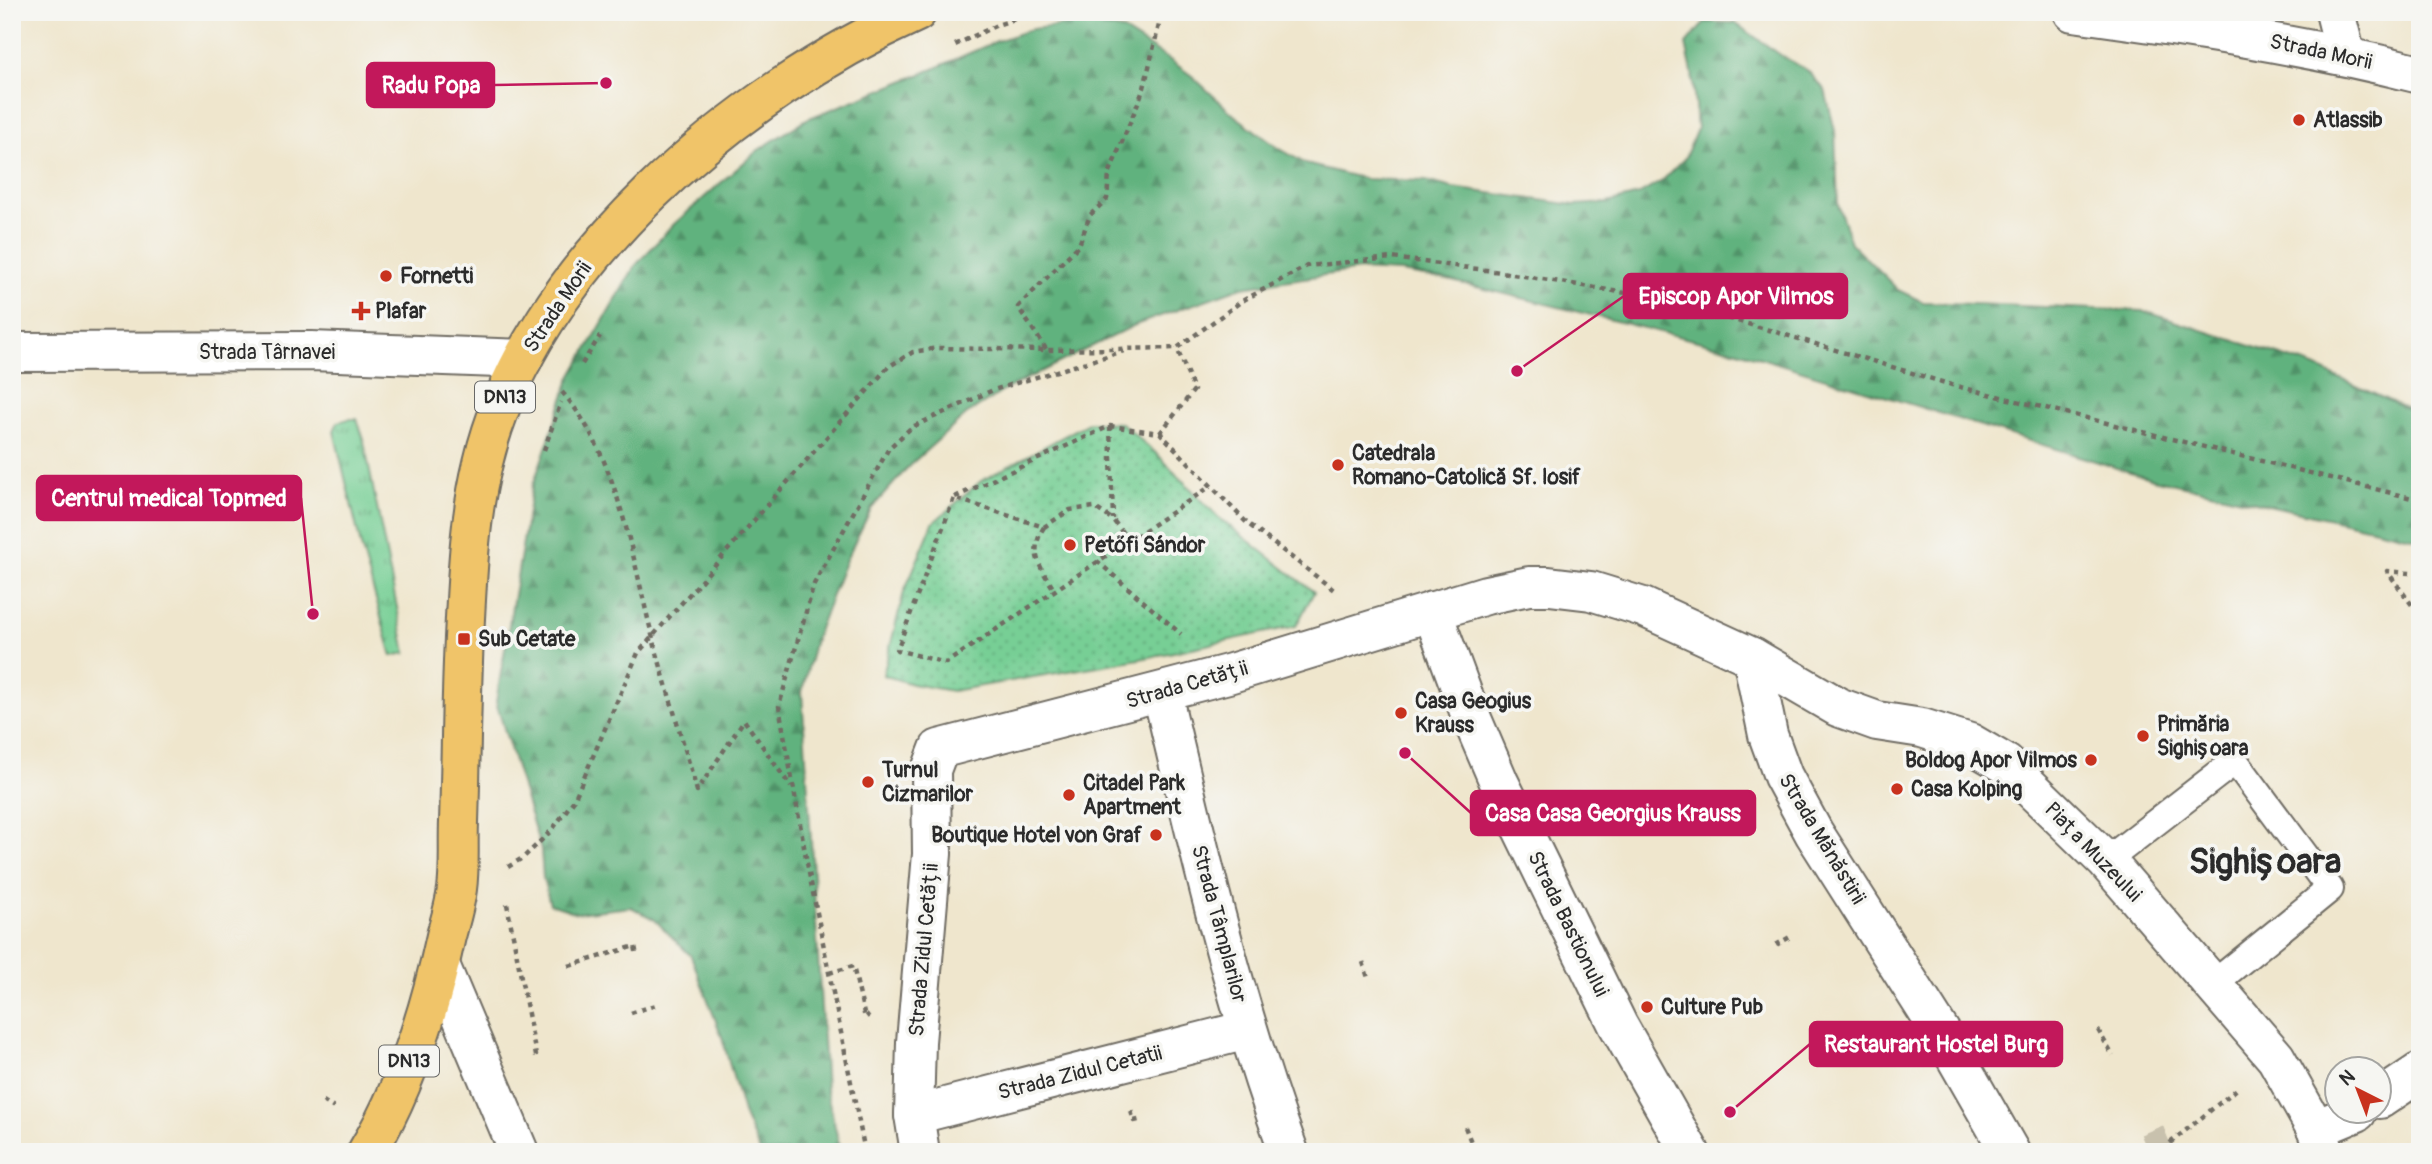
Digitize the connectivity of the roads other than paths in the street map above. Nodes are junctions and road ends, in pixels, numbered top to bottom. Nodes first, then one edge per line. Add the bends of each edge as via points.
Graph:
1 (917, 12) edge
2 (2073, 12) edge
3 (2335, 12) edge
4 (2218, 22) edge
5 (2346, 55) junction
6 (2420, 74) edge
7 (12, 352) edge
8 (523, 359) junction
9 (1432, 611) junction
10 (1752, 657) junction
11 (1162, 693) junction
12 (939, 750) joint
13 (2106, 861) junction
14 (440, 965) junction
15 (2212, 985) junction
16 (1247, 1030) junction
17 (2420, 1072) edge
18 (2394, 1089) edge
19 (2394, 1107) edge
20 (2420, 1108) edge
21 (914, 1115) junction
22 (2338, 1126) edge
23 (2320, 1140) edge
24 (367, 1152) edge
25 (519, 1152) edge
26 (920, 1152) edge
27 (1289, 1152) edge
28 (1690, 1152) edge
29 (2010, 1152) edge

1 - 8 highway, Strada Morii / DN13 via 807,70 737,119 676,170 581,270 550,311
2 - 4 street, Strada Morii
3 - 5 street
4 - 5 street, Strada Morii
5 - 6 street, Strada Morii
7 - 8 street, Strada Târnavei via 311,351
8 - 14 highway, Strada Morii / DN13 via 500,407 482,463 464,639 457,889
9 - 10 street via 1529,586 1591,591 1643,607
9 - 11 street, Strada Cetății
9 - 28 street, Strada Bastionului via 1510,806 1618,1025
10 - 13 street, Piața Muzeului via 1838,707 1970,743 2006,764
10 - 29 street, Strada Mănăstirii via 1768,734 1783,776
11 - 12 street, Strada Cetății
11 - 16 street, Strada Tâmplarilor via 1214,914
12 - 21 street, Strada Zidul Cetății via 931,770 932,854
13 - 15 street, Piața Muzeului
13 - 15 lane via 2235,761 2330,889
14 - 24 highway, DN13 via 402,1081
14 - 25 street
15 - 23 street, Piața Muzeului via 2276,1058
16 - 21 street, Strada Zidul Cetatii
16 - 27 street, Strada Tâmplarilor
17 - 18 street
19 - 20 street
21 - 26 street, Strada Zidul Cetății
22 - 23 street, Piața Muzeului

